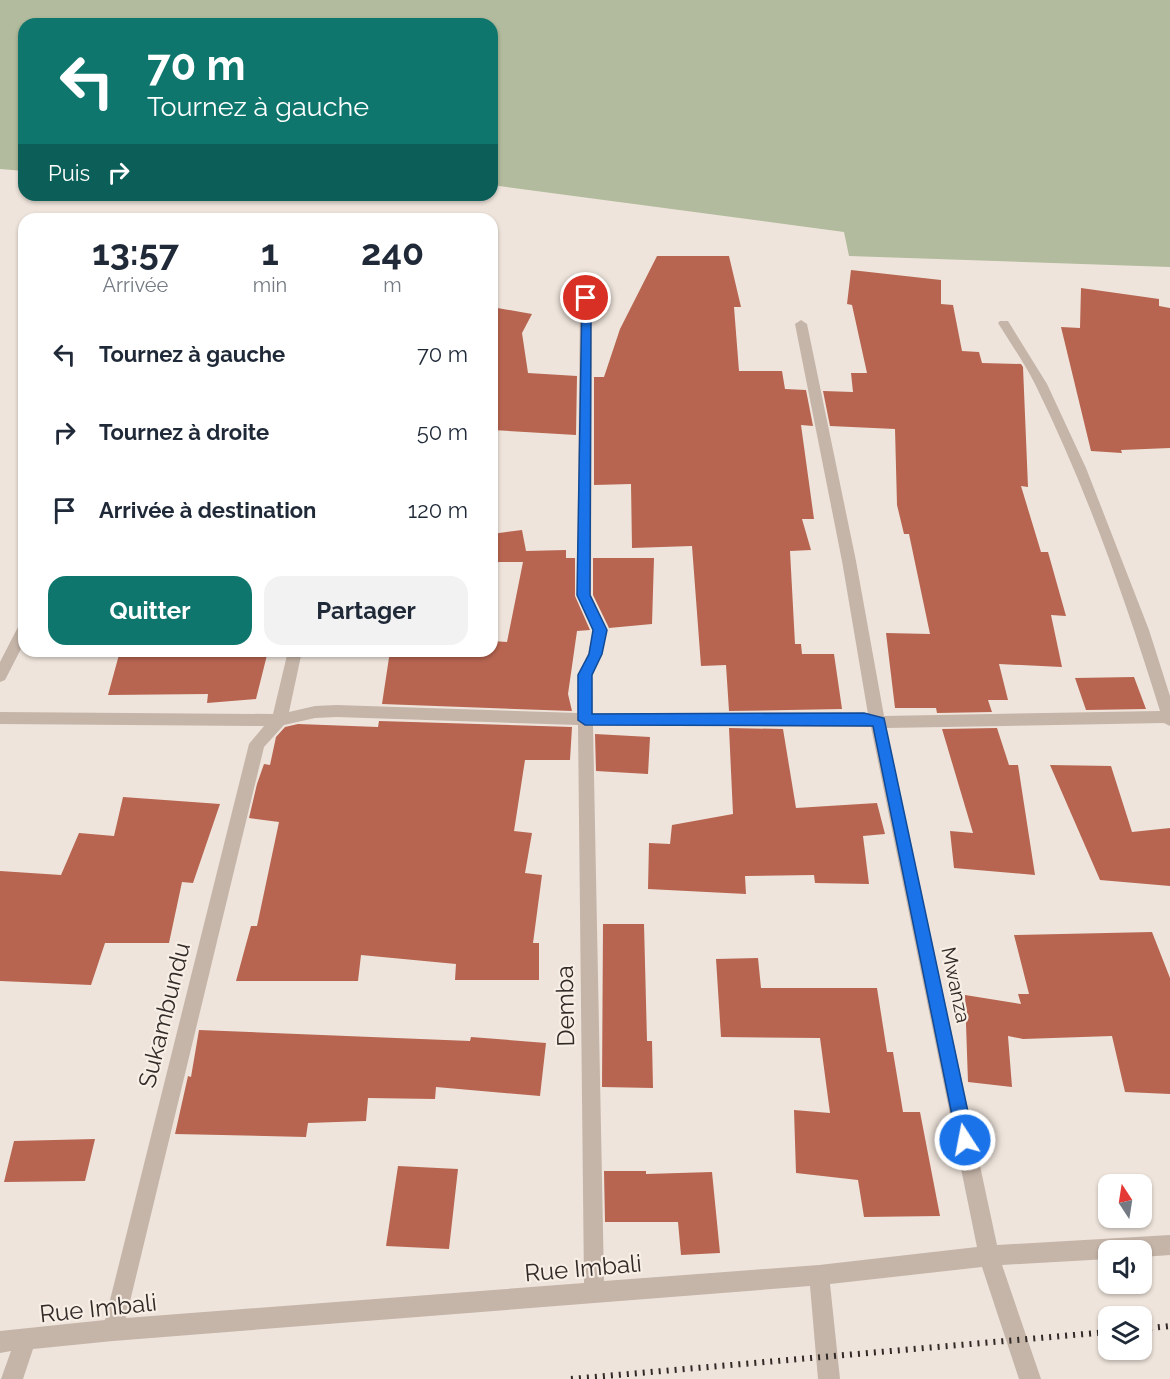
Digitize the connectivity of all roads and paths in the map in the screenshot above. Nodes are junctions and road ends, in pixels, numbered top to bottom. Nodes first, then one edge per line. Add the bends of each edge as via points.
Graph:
1 (586, 298) dead end
2 (1004, 323) dead end
3 (801, 324) dead end
4 (18, 641) edge
5 (294, 657) edge
6 (0, 676) edge
7 (0, 718) edge
8 (1170, 718) edge
9 (279, 720) junction
10 (585, 720) junction
11 (879, 722) junction
12 (1170, 1245) edge
13 (989, 1256) junction
14 (819, 1275) junction
15 (594, 1292) junction
16 (113, 1330) junction
17 (25, 1340) junction
18 (0, 1342) edge
19 (12, 1379) edge
20 (829, 1379) edge
21 (1030, 1379) edge

1 - 10 street, Demba via 584,595 600,630 585,675
2 - 8 street via 1041,384 1080,468 1142,630
3 - 11 street, Mwanza
4 - 6 street
5 - 9 street
7 - 9 street
8 - 11 street
9 - 10 street via 336,711
9 - 16 street, Sukambundu via 257,744
10 - 11 street
10 - 15 street, Demba
11 - 13 street, Mwanza
12 - 13 street, Rue Imbali
13 - 14 street, Rue Imbali
13 - 21 street, Mwanza
14 - 15 street, Rue Imbali
14 - 20 street
15 - 16 street, Rue Imbali
16 - 17 street, Rue Imbali
17 - 18 street, Rue Imbali
17 - 19 street

